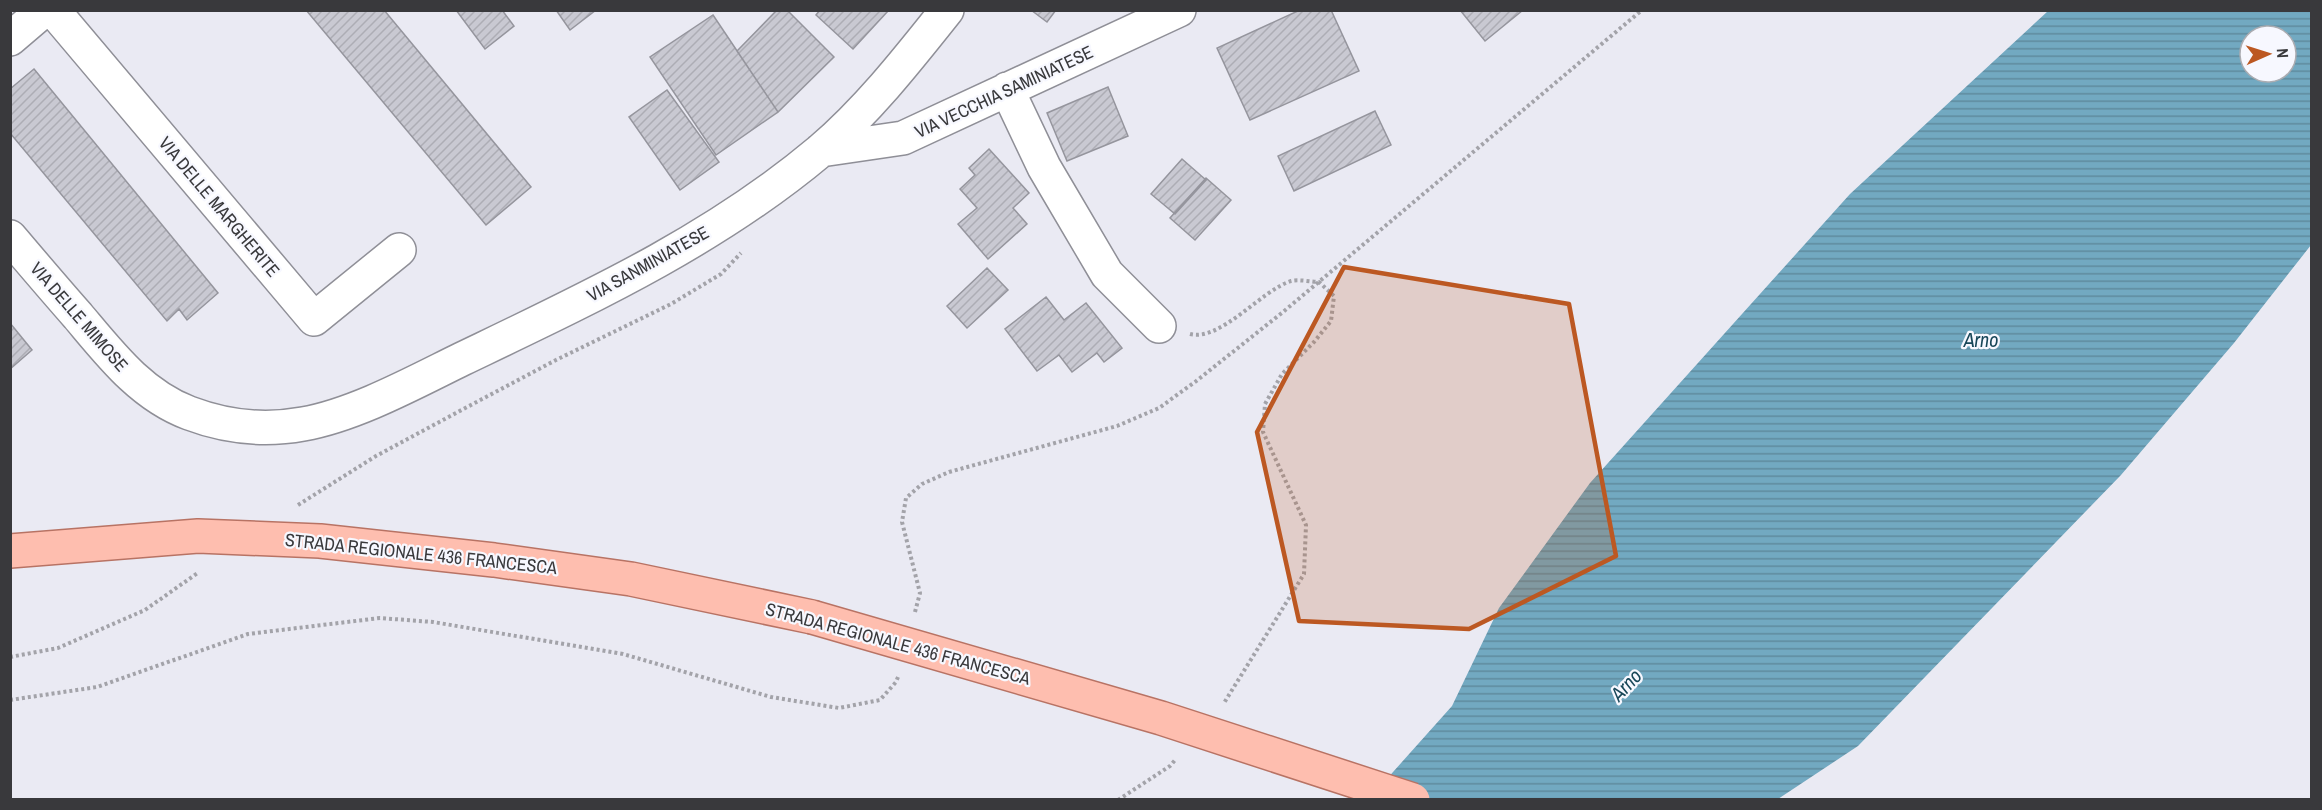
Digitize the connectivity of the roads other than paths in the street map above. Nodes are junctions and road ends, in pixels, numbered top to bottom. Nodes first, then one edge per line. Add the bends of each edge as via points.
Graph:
1 (44, 10) edge
2 (53, 10) edge
3 (948, 10) edge
4 (1179, 10) edge
5 (10, 39) edge
6 (1007, 88) junction
7 (822, 150) junction
8 (10, 237) edge
9 (399, 250) dead end
10 (1159, 326) road end
11 (288, 426) joint
12 (10, 551) edge
13 (1413, 800) edge

1 - 5 street
2 - 9 street, VIA DELLE MARGHERITE via 314,319
3 - 7 street, VIA SANMINIATESE via 880,92
4 - 6 street, VIA VECCHIA SAMINIATESE
6 - 7 street, VIA VECCHIA SAMINIATESE via 903,138
6 - 10 street via 1044,167 1107,274
7 - 11 street, VIA SANMINIATESE via 723,222 637,274 377,399 321,420
8 - 11 street, VIA DELLE MIMOSE via 120,366 156,396 189,413 228,424
12 - 13 main road, STRADA REGIONALE 436 FRANCESCA, bridge via 198,536 261,537 494,560 631,579 812,617 1161,718

